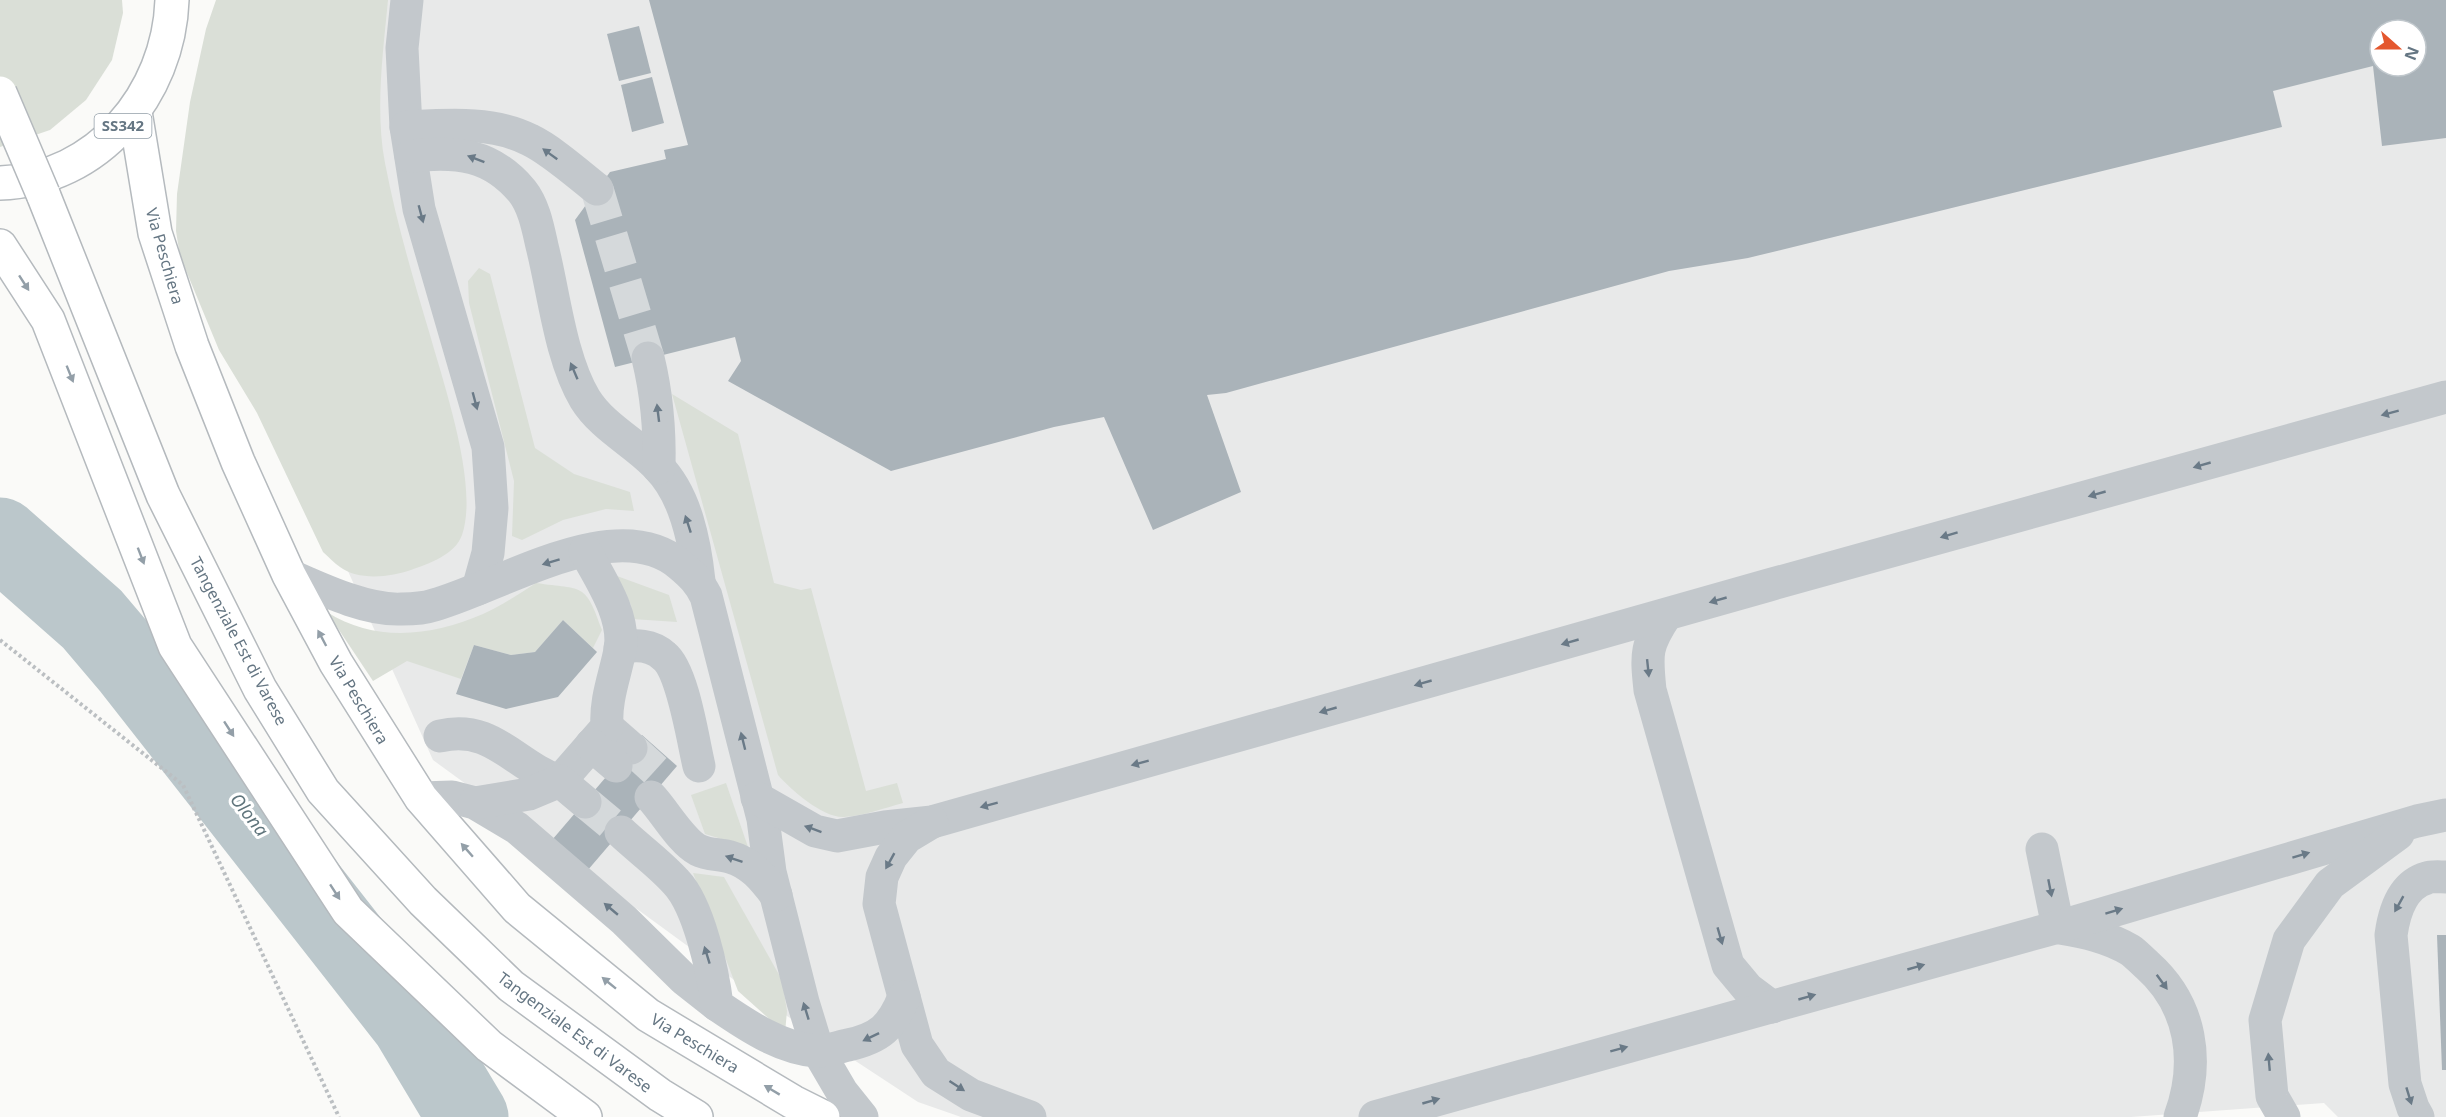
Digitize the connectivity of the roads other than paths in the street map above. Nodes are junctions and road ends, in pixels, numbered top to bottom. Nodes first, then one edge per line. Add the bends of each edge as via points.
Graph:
1 (172, 0) edge
2 (182, 0) edge
3 (407, 0) edge
4 (170, 32) junction
5 (0, 93) edge
6 (135, 112) junction
7 (409, 142) junction
8 (0, 183) edge
9 (597, 189) tunnel mouth
10 (0, 246) edge
11 (648, 358) tunnel mouth
12 (2446, 397) edge
13 (659, 468) junction
14 (585, 551) junction
15 (289, 575) junction
16 (699, 581) junction
17 (478, 589) junction
18 (1666, 615) junction
19 (620, 648) junction
20 (440, 736) dead end
21 (599, 736) junction
22 (623, 757) tunnel mouth
23 (699, 766) dead end
24 (560, 781) junction
25 (661, 796) tunnel mouth
26 (421, 798) junction
27 (757, 798) junction
28 (585, 802) tunnel mouth
29 (475, 803) junction
30 (2436, 820) edge
31 (932, 822) junction
32 (621, 832) tunnel mouth
33 (2042, 849) dead end
34 (2446, 877) edge
35 (777, 897) junction
36 (2058, 927) junction
37 (904, 997) junction
38 (717, 1005) junction
39 (1772, 1007) junction
40 (818, 1051) junction
41 (585, 1117) edge
42 (696, 1117) edge
43 (823, 1117) edge
44 (862, 1117) edge
45 (1030, 1117) edge
46 (1375, 1117) edge
47 (2180, 1117) edge
48 (2284, 1117) edge
49 (2418, 1117) edge

1 - 4 main road, SS342
2 - 4 main road
3 - 7 lane via 402,48
4 - 6 main road, SS342 via 157,74
5 - 42 main road, Tangenziale Est di Varese, bridge via 163,495 260,689 322,791 423,901 511,986
6 - 8 main road, SS342 via 105,143 68,165 28,179
6 - 15 main road, Via Peschiera via 155,233 192,345 238,462
9 -> 7 lane via 530,140 506,131 482,126
13 -> 7 lane via 611,427 586,399 568,357 536,220 523,192 496,166 468,155 436,153
7 -> 17 lane via 419,209 488,447 492,508 488,554
10 -> 41 main road via 48,320 175,646 348,911 489,1046
13 -> 11 lane via 660,428
12 -> 18 lane
16 -> 13 lane via 695,550 680,500
14 - 16 lane via 608,546 650,548 669,555
14 -> 17 lane
14 - 19 lane via 613,604
15 - 17 lane via 368,604 399,609 433,606
26 -> 15 main road, Via Peschiera via 336,663
27 -> 16 lane
18 -> 31 lane
18 -> 39 lane via 1652,636 1646,658 1650,690 1728,965 1748,989
19 - 21 lane
19 - 23 lane via 633,644 665,656 684,699
20 - 24 lane via 461,732 484,737
21 - 22 lane
21 - 24 lane
24 - 28 lane
24 - 29 lane via 529,794
35 -> 25 lane via 746,863 697,849 682,837
26 - 29 lane via 452,796
43 -> 26 main road, Via Peschiera via 648,1015 517,908
31 -> 27 lane via 837,836 796,823
27 - 35 lane
38 -> 29 lane via 517,828
36 -> 30 lane
48 -> 30 lane via 2272,1096 2265,1020 2289,940 2330,884
31 -> 37 lane via 907,837 882,877 879,904
38 -> 32 lane via 714,975 690,904 678,883
33 -> 36 lane
34 -> 49 lane via 2426,878 2406,892 2394,913 2391,935 2405,1084
40 -> 35 lane via 788,950
39 -> 36 lane
36 -> 47 lane via 2094,933 2130,950 2161,978 2182,1012 2191,1052 2188,1093
37 -> 40 lane via 896,1016 868,1041
37 -> 45 lane via 917,1045 936,1072 971,1095
38 - 40 lane via 746,1025 787,1044
46 -> 39 lane
40 - 44 lane

